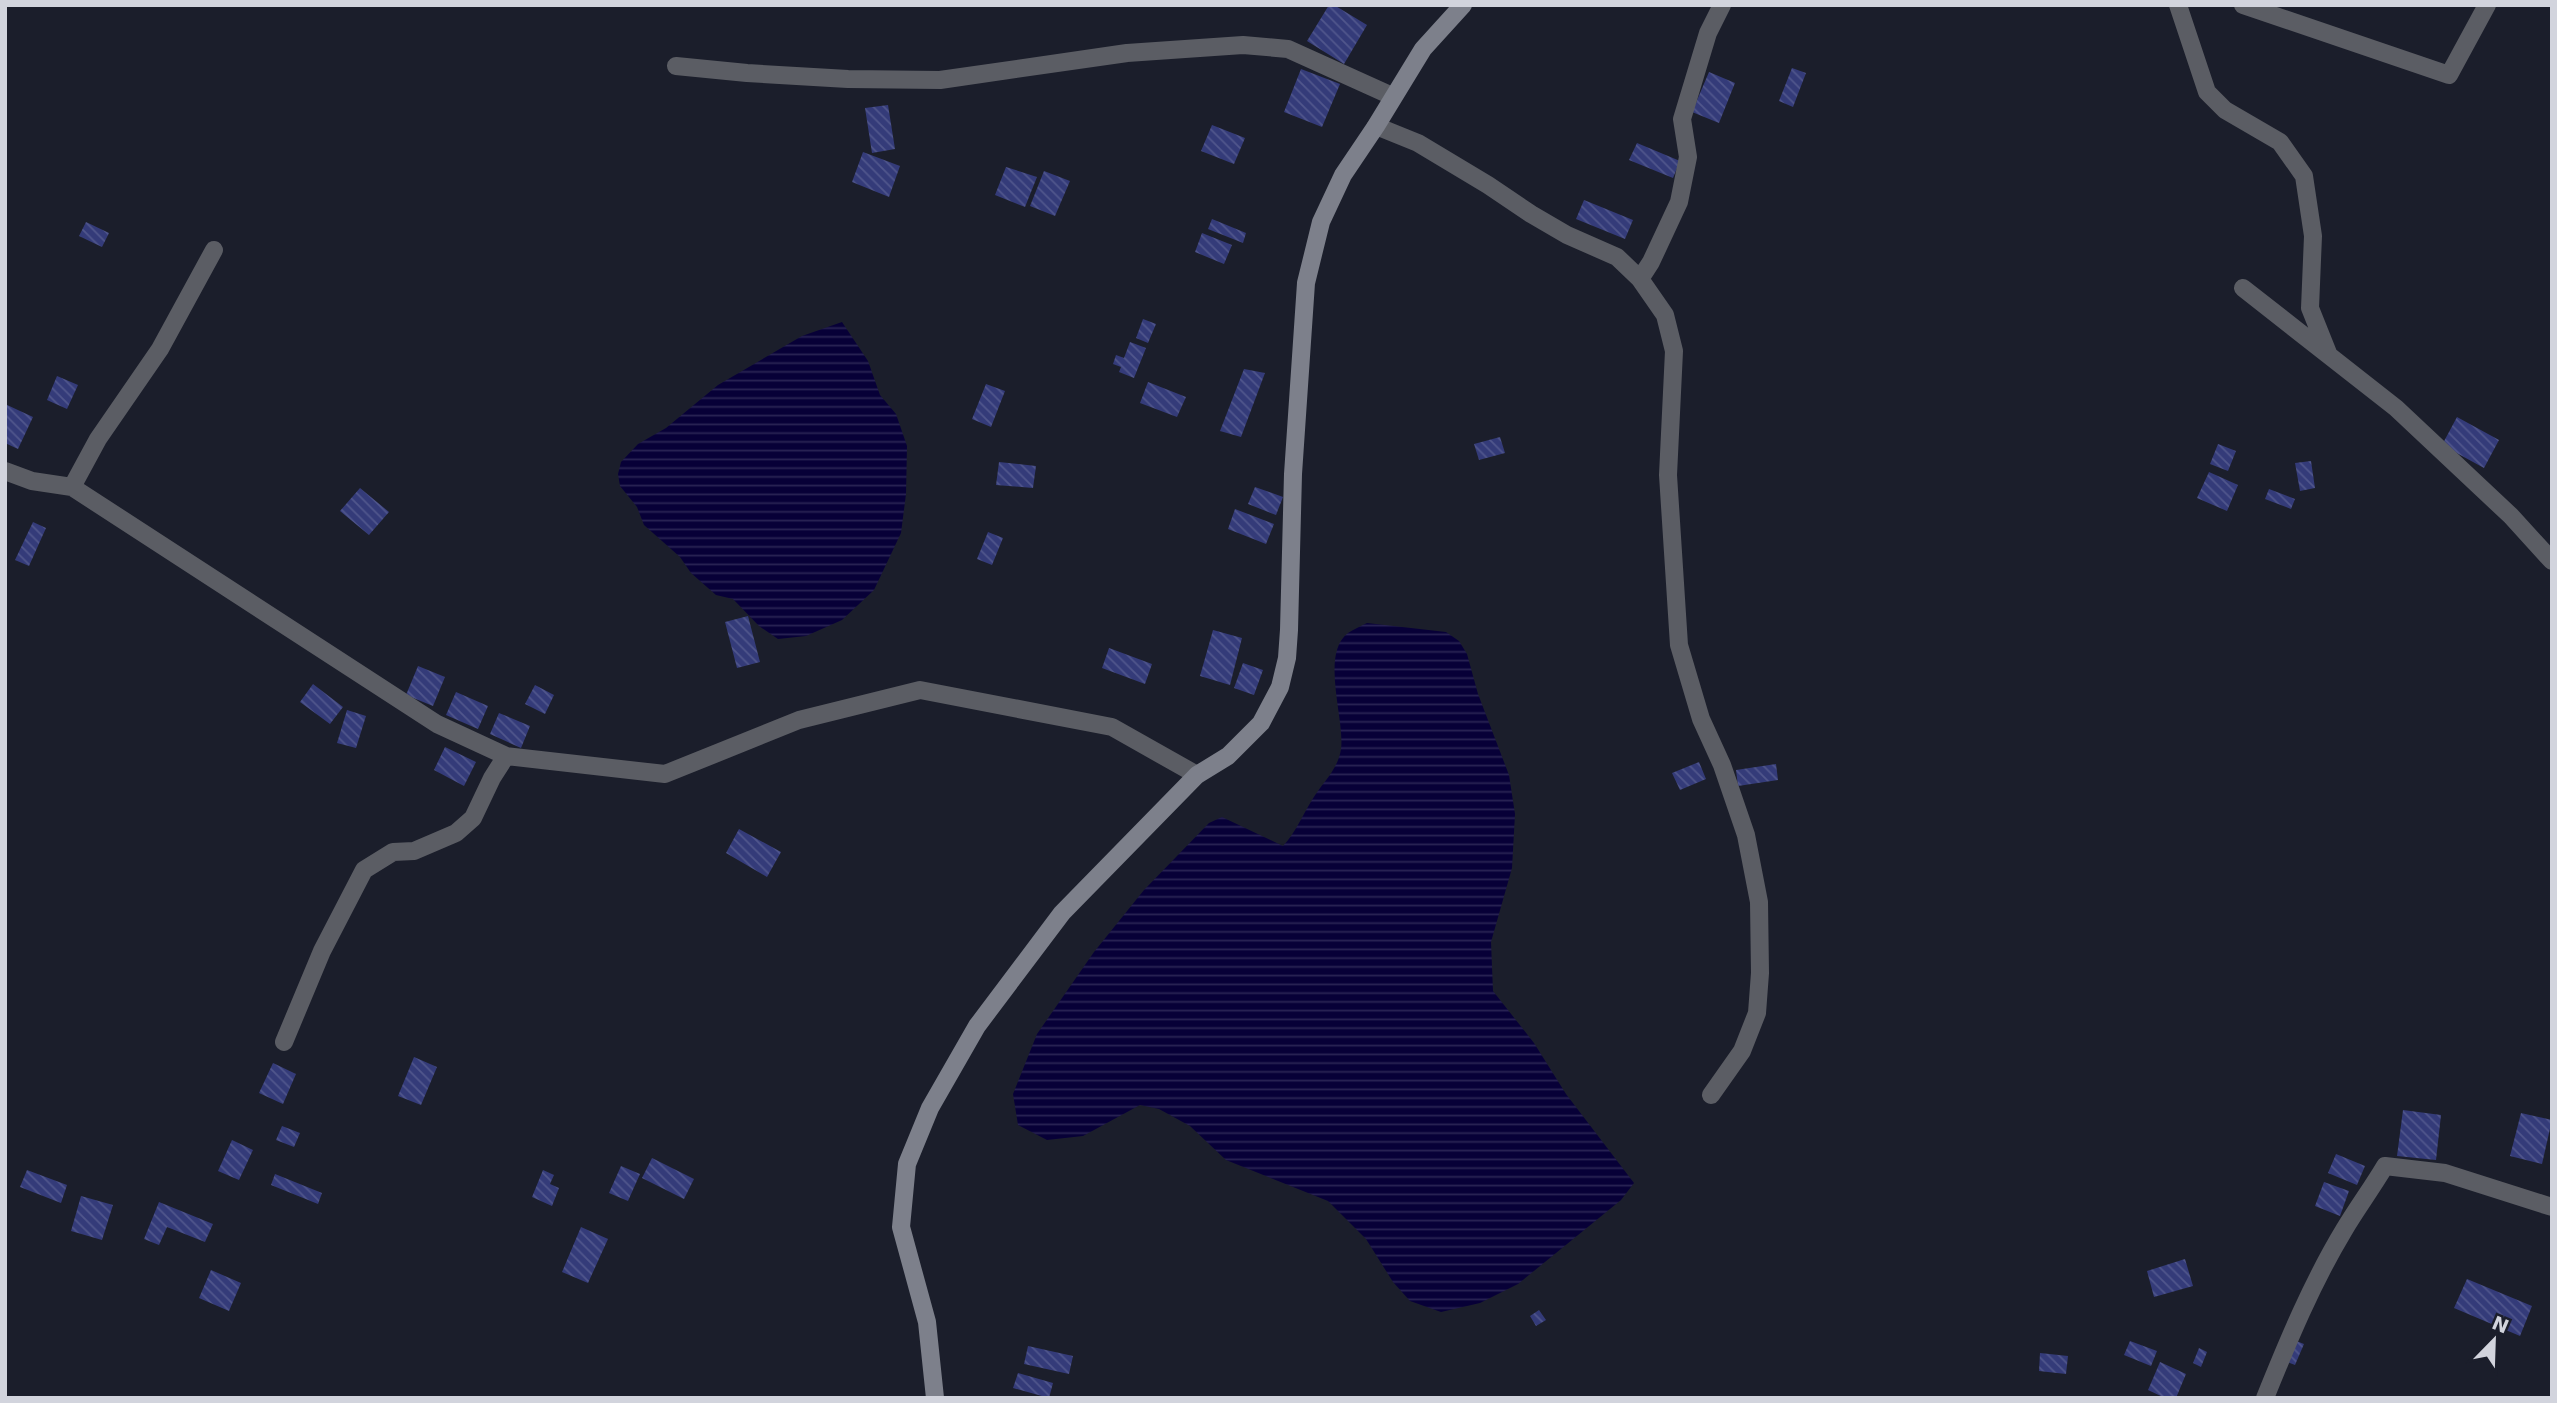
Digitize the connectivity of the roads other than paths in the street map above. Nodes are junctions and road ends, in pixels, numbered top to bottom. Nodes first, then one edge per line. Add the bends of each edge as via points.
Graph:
1 (1463, 5) edge
2 (1722, 5) edge
3 (2178, 5) edge
4 (2243, 5) edge
5 (2487, 5) edge
6 (676, 66) dead end
7 (1392, 96) junction
8 (1376, 126) junction
9 (214, 250) dead end
10 (1640, 279) junction
11 (2244, 288) dead end
12 (2328, 353) junction
13 (5, 471) edge
14 (72, 487) junction
15 (2552, 561) edge
16 (506, 756) junction
17 (1197, 775) junction
18 (285, 1042) dead end
19 (1711, 1095) dead end
20 (2552, 1206) edge
21 (935, 1398) edge
22 (2265, 1398) edge

1 - 7 street via 1423,49
2 - 10 street via 1708,33 1682,119 1688,156 1679,202
3 - 12 street via 2207,92 2225,110 2280,142 2304,176 2313,236 2310,308
4 - 5 street via 2448,75
6 - 7 street via 772,75 940,80 1127,52 1243,44 1287,49
7 - 8 street
8 - 10 street via 1418,143 1567,235 1617,257
8 - 17 street via 1343,175 1321,222 1306,283 1293,474 1289,630 1280,687 1261,723 1228,756
9 - 14 street via 160,349 98,439
10 - 19 street via 1665,316 1674,351 1668,475 1679,645 1746,835 1759,902 1757,1013 1742,1051
11 - 12 street
12 - 15 street via 2452,459
13 - 14 street
14 - 16 street via 437,724
16 - 17 street via 665,774 799,720 920,690 1112,727
16 - 18 street via 473,818 456,832 414,851 393,852 364,870 322,951
17 - 21 street via 1062,913 977,1026 907,1164 901,1227 927,1322
20 - 22 street via 2445,1173 2385,1166 2322,1270

